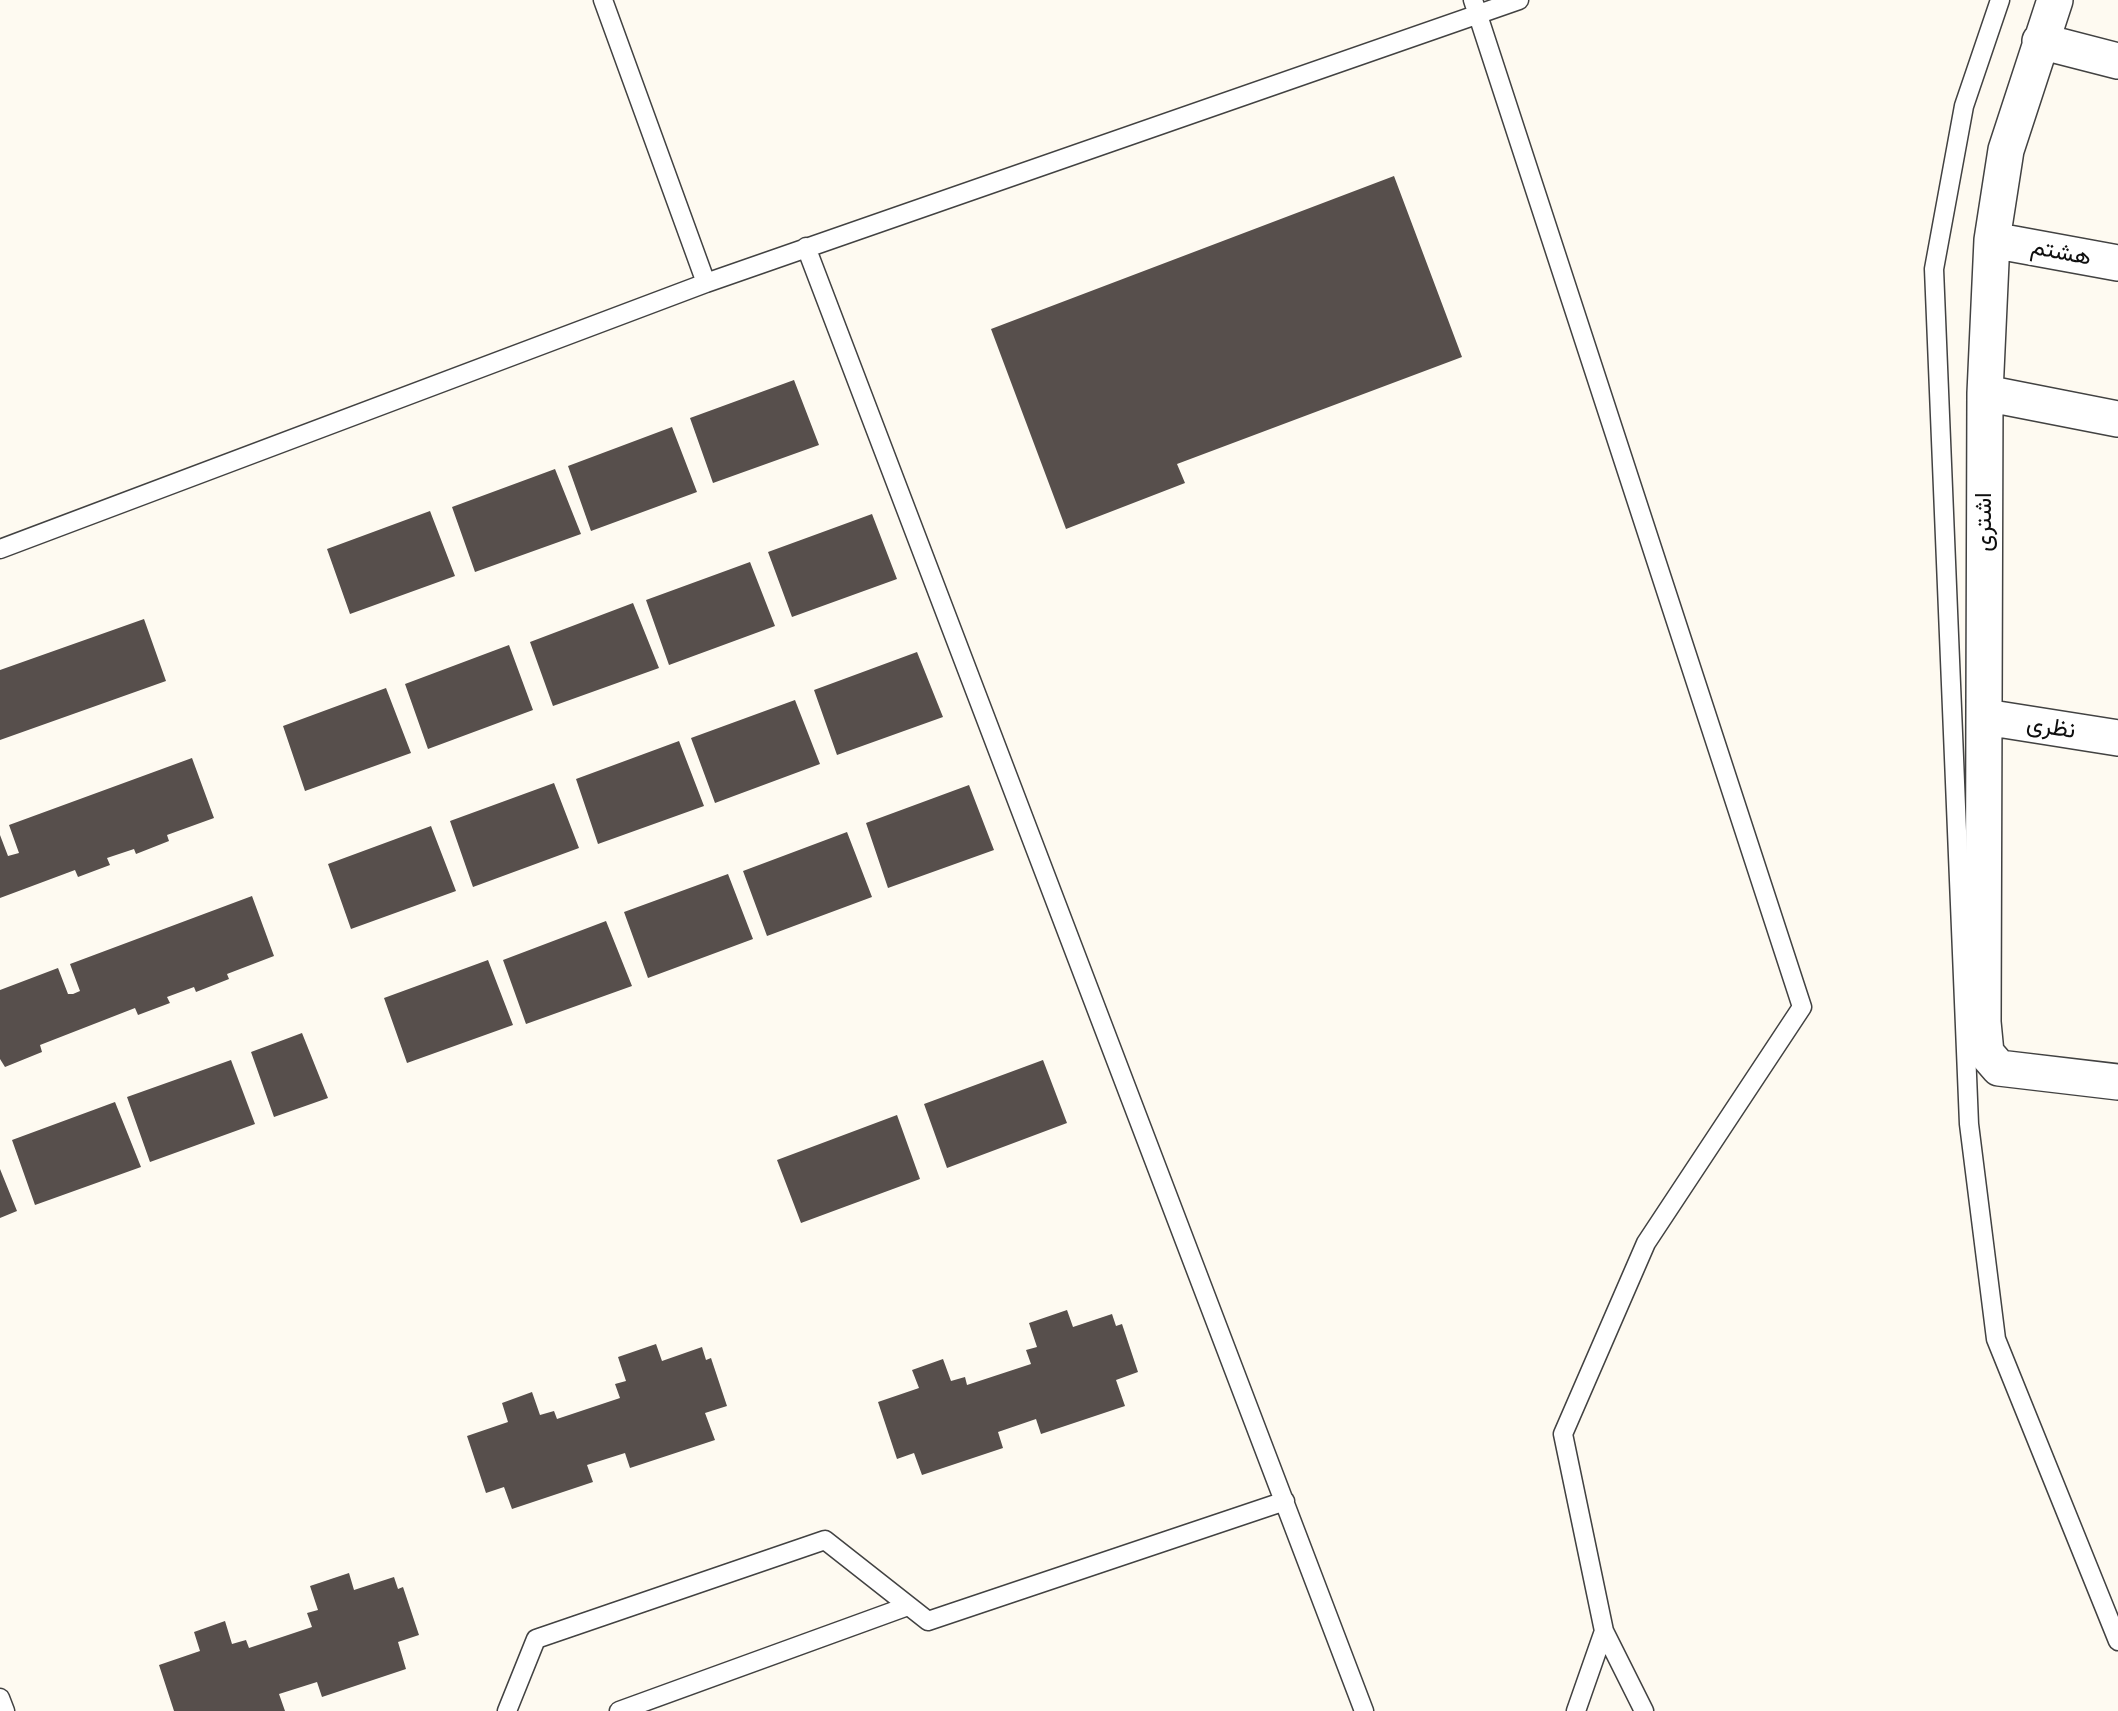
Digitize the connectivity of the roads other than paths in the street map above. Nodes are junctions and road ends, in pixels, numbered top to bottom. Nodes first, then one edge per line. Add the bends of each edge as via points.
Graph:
1 (603, 0) edge
2 (1519, 0) edge
3 (2000, 0) edge
4 (2055, 0) edge
5 (1476, 8) edge
6 (2040, 41) junction
7 (2118, 61) edge
8 (2003, 242) dead end
9 (806, 247) junction
10 (2118, 263) edge
11 (706, 283) junction
12 (1985, 393) junction
13 (2118, 419) edge
14 (0, 548) edge
15 (1984, 717) junction
16 (2118, 738) edge
17 (2118, 1082) edge
18 (1285, 1501) junction
19 (908, 1606) junction
20 (1604, 1631) junction
21 (2118, 1641) edge
22 (0, 1698) edge
23 (5, 1711) edge
24 (507, 1711) edge
25 (619, 1711) edge
26 (1364, 1711) edge
27 (1576, 1711) edge
28 (1644, 1711) edge

1 - 11 lane
2 - 5 lane
3 - 21 lane via 1964,106 1934,269 1969,1124 1996,1339
4 - 6 street, اشتری
5 - 9 lane
5 - 20 lane via 1802,1007 1646,1243 1563,1434
6 - 7 street
6 - 12 street, اشتری via 2006,150 1992,240
8 - 10 street, هشتم
9 - 11 lane
9 - 18 lane
11 - 14 lane
12 - 13 street
12 - 15 street, اشتری
15 - 16 street, نظری
15 - 17 street, اشتری via 1986,1053 1999,1068
18 - 19 lane via 928,1621
18 - 26 lane
19 - 24 lane via 825,1540 536,1639
19 - 25 lane
20 - 27 lane
20 - 28 lane
22 - 23 lane

